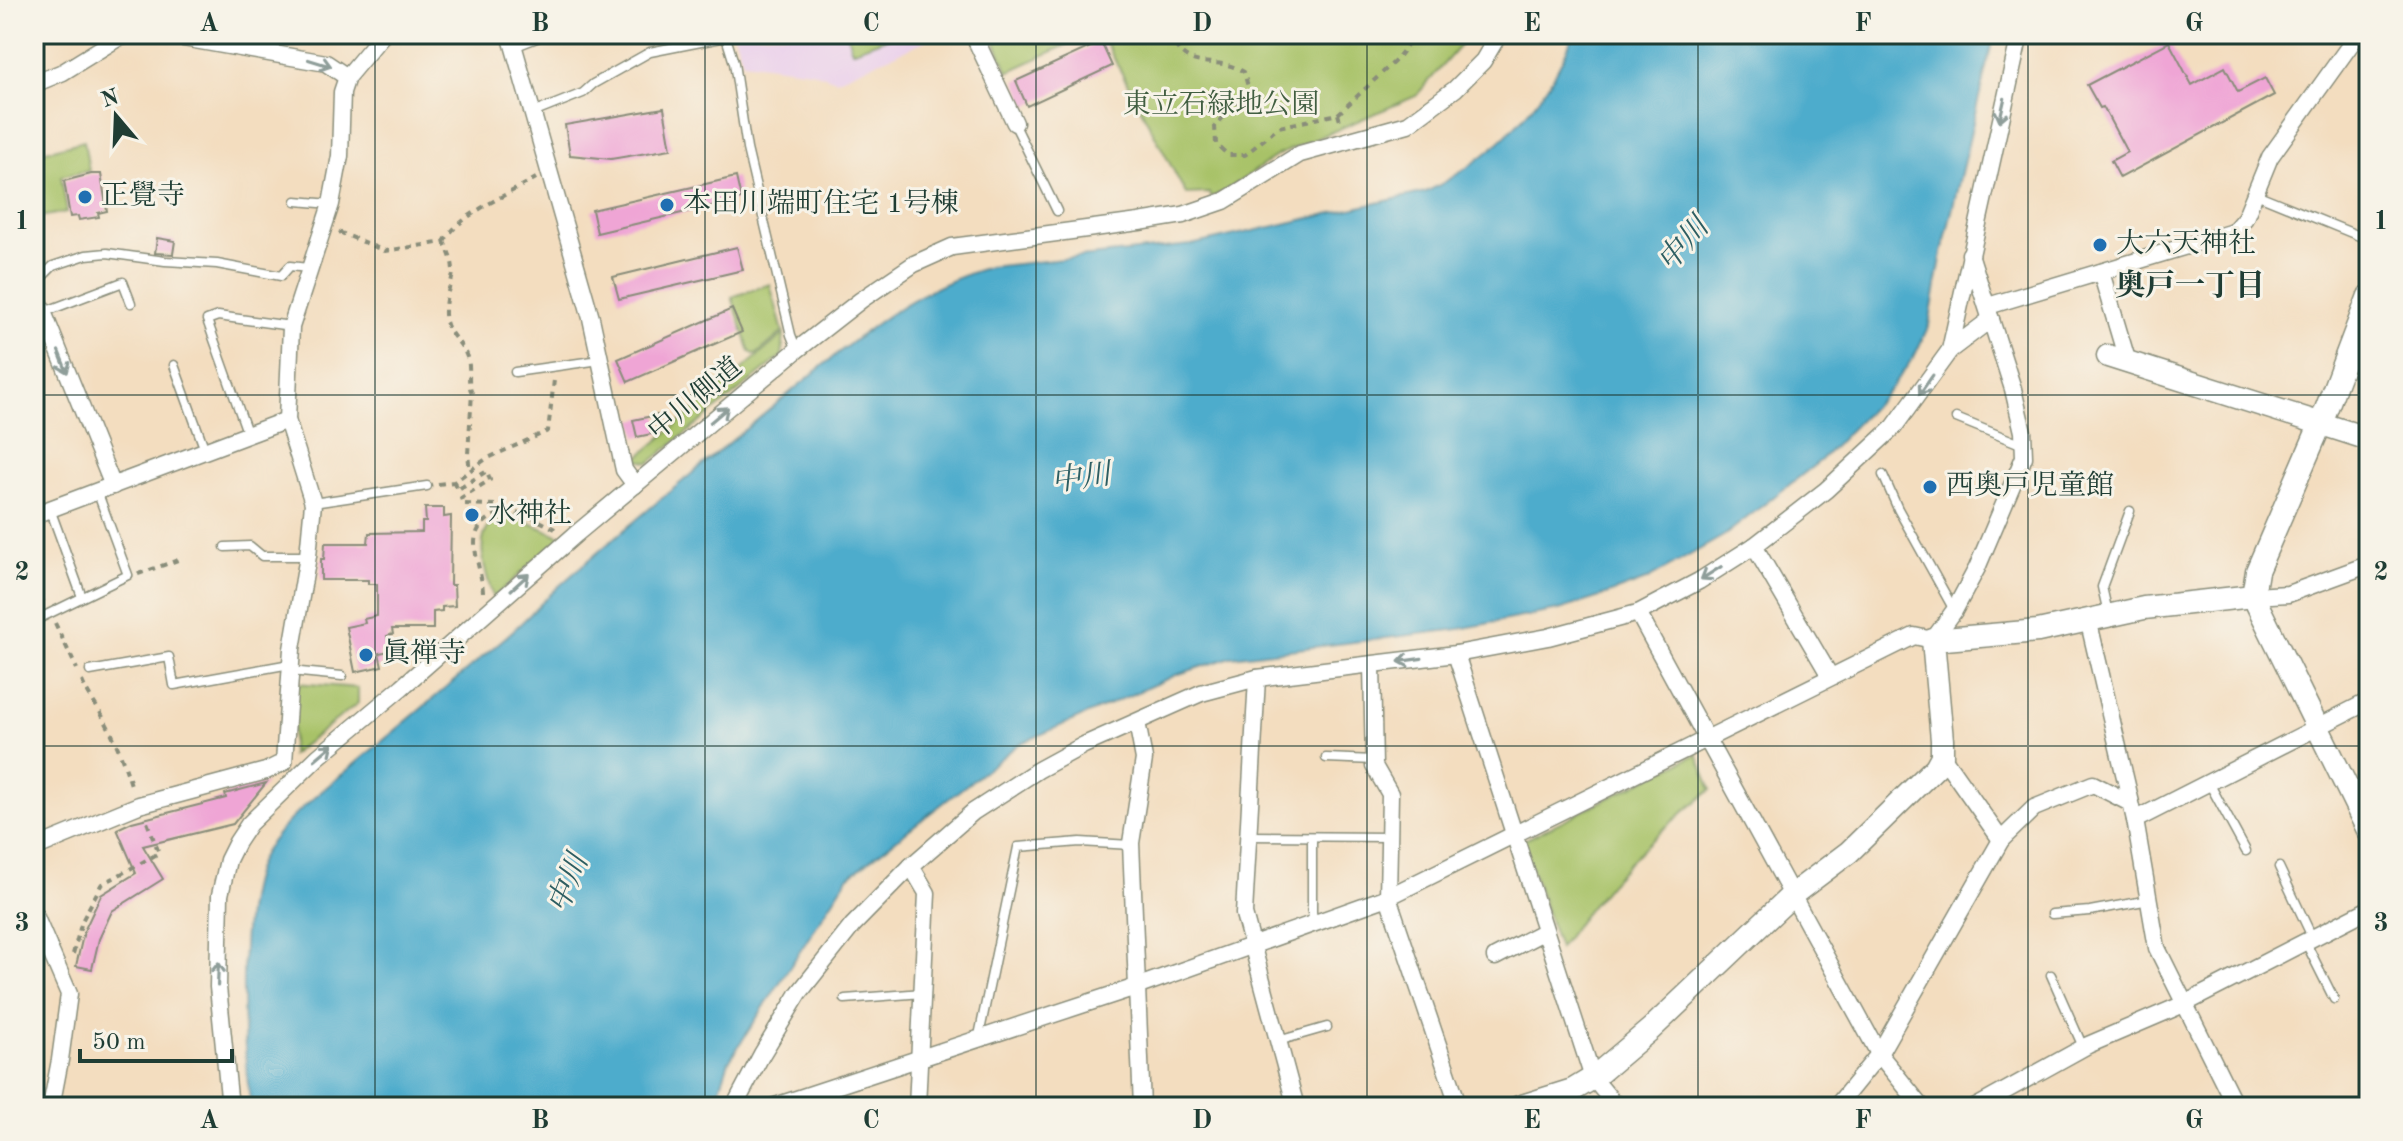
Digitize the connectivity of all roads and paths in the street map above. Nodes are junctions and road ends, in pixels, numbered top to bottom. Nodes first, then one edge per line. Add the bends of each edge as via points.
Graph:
1 (383, 34) edge
2 (547, 34) edge
3 (973, 34) edge
4 (1170, 34) edge
5 (1415, 34) edge
6 (1499, 34) edge
7 (2020, 34) edge
8 (2358, 34) edge
9 (725, 36) edge
10 (216, 37) edge
11 (512, 40) edge
12 (347, 77) junction
13 (34, 84) edge
14 (533, 113) junction
15 (1338, 114) junction
16 (1015, 123) joint
17 (1345, 142) junction
18 (549, 171) junction
19 (2256, 194) junction
20 (296, 201) dead end
21 (331, 204) junction
22 (1057, 211) dead end
23 (324, 226) junction
24 (2369, 240) edge
25 (444, 242) junction
26 (1970, 253) junction
27 (308, 268) junction
28 (2101, 272) junction
29 (34, 287) edge
30 (2369, 296) edge
31 (131, 303) dead end
32 (43, 312) junction
33 (1990, 312) junction
34 (291, 327) junction
35 (797, 350) junction
36 (1950, 350) junction
37 (600, 360) junction
38 (2118, 360) joint
39 (174, 365) dead end
40 (555, 366) junction
41 (515, 372) dead end
42 (1956, 418) dead end
43 (287, 420) junction
44 (2321, 423) junction
45 (248, 435) junction
46 (2369, 439) edge
47 (2025, 446) junction
48 (205, 451) junction
49 (470, 471) junction
50 (1883, 475) dead end
51 (454, 482) junction
52 (635, 485) junction
53 (427, 486) joint
54 (105, 489) junction
55 (34, 496) edge
56 (313, 503) junction
57 (2130, 511) dead end
58 (41, 512) edge
59 (526, 515) junction
60 (476, 519) dead end
61 (480, 526) junction
62 (576, 534) junction
63 (1754, 546) junction
64 (225, 547) dead end
65 (308, 556) junction
66 (181, 559) dead end
67 (2369, 567) edge
68 (128, 575) junction
69 (34, 579) edge
70 (2253, 596) junction
71 (82, 597) junction
72 (1954, 611) junction
73 (50, 613) junction
74 (1638, 613) junction
75 (2098, 617) junction
76 (481, 618) junction
77 (34, 621) edge
78 (1933, 640) junction
79 (1456, 654) junction
80 (1372, 665) junction
81 (290, 667) junction
82 (90, 671) dead end
83 (342, 676) dead end
84 (1830, 676) junction
85 (1257, 678) junction
86 (2369, 701) edge
87 (1137, 722) junction
88 (2317, 727) junction
89 (1705, 740) junction
90 (1942, 756) junction
91 (1326, 758) dead end
92 (1374, 760) junction
93 (2209, 783) junction
94 (139, 805) junction
95 (2132, 811) junction
96 (2369, 832) edge
97 (1248, 836) junction
98 (1514, 836) junction
99 (1312, 837) junction
100 (1389, 837) junction
101 (2001, 840) junction
102 (1131, 845) junction
103 (34, 848) edge
104 (2246, 851) dead end
105 (911, 866) junction
106 (2279, 867) dead end
107 (1792, 895) junction
108 (1388, 897) junction
109 (2149, 900) junction
110 (2369, 909) edge
111 (34, 913) edge
112 (2052, 914) dead end
113 (1315, 923) junction
114 (1545, 931) junction
115 (2309, 941) junction
116 (1252, 946) junction
117 (1495, 957) dead end
118 (2051, 975) dead end
119 (64, 984) junction
120 (1136, 987) junction
121 (923, 993) junction
122 (845, 999) dead end
123 (2334, 999) dead end
124 (2184, 1004) junction
125 (1327, 1027) dead end
126 (981, 1037) junction
127 (1278, 1041) junction
128 (2083, 1047) junction
129 (1879, 1054) junction
130 (921, 1060) junction
131 (1593, 1078) junction
132 (51, 1107) edge
133 (230, 1107) edge
134 (734, 1107) edge
135 (772, 1107) edge
136 (917, 1107) edge
137 (1142, 1107) edge
138 (1296, 1107) edge
139 (1459, 1107) edge
140 (1519, 1107) edge
141 (1617, 1107) edge
142 (1836, 1107) edge
143 (1922, 1107) edge
144 (1976, 1107) edge
145 (2236, 1107) edge

1 - 12 street
2 - 11 lane
3 - 16 street
4 - 15 path via 1181,55 1192,61 1232,64 1244,72 1246,93 1218,120 1214,132 1216,144 1228,155 1245,155 1279,127
5 - 15 path via 1396,60
6 - 17 street, 中川側道 via 1455,89 1408,124
7 -> 26 street
8 - 19 street via 2270,157
9 - 14 lane via 650,52 583,93
9 - 35 lane
10 -> 12 street via 326,63
10 - 13 street via 130,34
11 - 14 street
12 - 21 street
14 - 18 street
15 - 17 path
16 - 22 lane
17 - 35 street, 中川側道 via 1286,161 1201,210 937,252 879,287
18 - 25 path via 466,219
18 - 37 street
19 - 24 lane
19 - 28 street via 2233,232
20 - 21 lane
21 - 23 street
23 - 25 path via 385,251
23 - 27 street
25 - 49 path via 454,275 445,318 469,362
26 - 33 street
26 - 36 street
27 - 29 lane via 290,266 281,276 107,253 53,266
27 - 34 street
28 - 33 street
28 - 38 street
29 - 32 street
30 - 44 street
31 - 32 lane via 123,282
32 -> 54 street
33 - 36 street
33 - 47 street
34 - 43 street
34 - 45 lane via 218,316 207,320
52 -> 35 street, 中川側道
36 -> 63 street via 1894,427
37 - 40 lane
37 - 52 street via 624,470
38 - 44 street
39 - 48 lane
40 - 41 lane
40 - 49 path via 548,431
42 - 47 lane
43 - 45 street
43 - 56 street
44 - 46 street
44 - 70 street via 2257,571
45 - 48 street
47 - 72 street via 1983,554
48 - 54 street
49 - 51 path
50 - 72 lane
51 - 53 path
51 - 59 path via 457,490 487,471 490,480 461,498 463,504 523,506
52 - 62 street, 中川側道
53 - 56 lane
54 - 58 street
54 - 68 lane
55 - 58 lane
56 - 65 street
57 - 75 lane via 2102,587
58 - 71 lane
59 - 61 path via 500,513
59 - 62 path
60 - 61 path
61 - 76 path via 475,544 483,586
76 -> 62 street, 中川側道
63 -> 74 street
63 - 84 street
64 - 65 lane via 250,546 262,556
65 - 81 street
66 - 68 path
67 - 70 street via 2288,594
68 - 71 lane
69 - 73 path
70 - 75 street
70 - 88 street
71 - 73 lane
72 - 78 street
73 - 77 lane
73 - 94 path via 86,692 105,719
74 - 79 street
74 - 89 street
75 - 78 street via 2038,631
75 - 95 street
133 -> 76 street, 中川側道 via 218,987 220,895 237,842 318,757
78 - 84 street via 1914,636
78 - 90 street
79 -> 80 street
79 - 98 street
80 - 85 street
80 - 92 street
81 - 82 lane via 174,685 169,657
81 - 83 lane
81 - 94 street via 284,762
84 - 89 street
85 - 87 street via 1201,693
85 - 97 street
86 - 88 street
87 - 102 street via 1144,759
87 - 105 street via 1084,745 1012,787 973,812
88 - 93 street
88 - 96 street
89 - 98 street
89 - 107 street
90 - 101 street
90 - 107 street via 1849,852
91 - 92 lane
92 - 100 street via 1390,794
93 - 95 street
93 - 104 lane
94 - 103 street
94 - 119 path via 159,853 101,885 82,921
95 - 101 street via 2093,784 2034,808
95 - 109 street
97 - 99 lane
97 - 116 street via 1244,914
98 - 108 street
98 - 114 street
99 - 100 lane
99 - 113 lane
100 - 108 street
101 - 129 street
102 - 120 street
102 - 126 lane via 1018,847
105 - 121 street via 927,893
105 - 134 street via 853,925 799,993
106 - 115 lane
107 - 129 street
107 - 131 street
108 - 113 street
108 - 139 street
109 - 112 lane
109 - 124 street via 2157,948
110 - 115 street
111 - 119 street
113 - 116 street
114 - 117 street
114 - 131 street
115 - 123 lane
115 - 124 street
116 - 120 street
116 - 127 street
118 - 128 lane
119 - 132 street via 69,994
120 - 126 street
120 - 137 street
121 - 122 lane
121 - 130 street
124 - 128 street
124 - 145 street
125 - 127 lane
126 - 130 street
127 - 138 street
128 - 144 street
129 - 142 street
129 - 143 street
130 - 135 street
130 - 136 street
131 - 140 street
131 - 141 street

